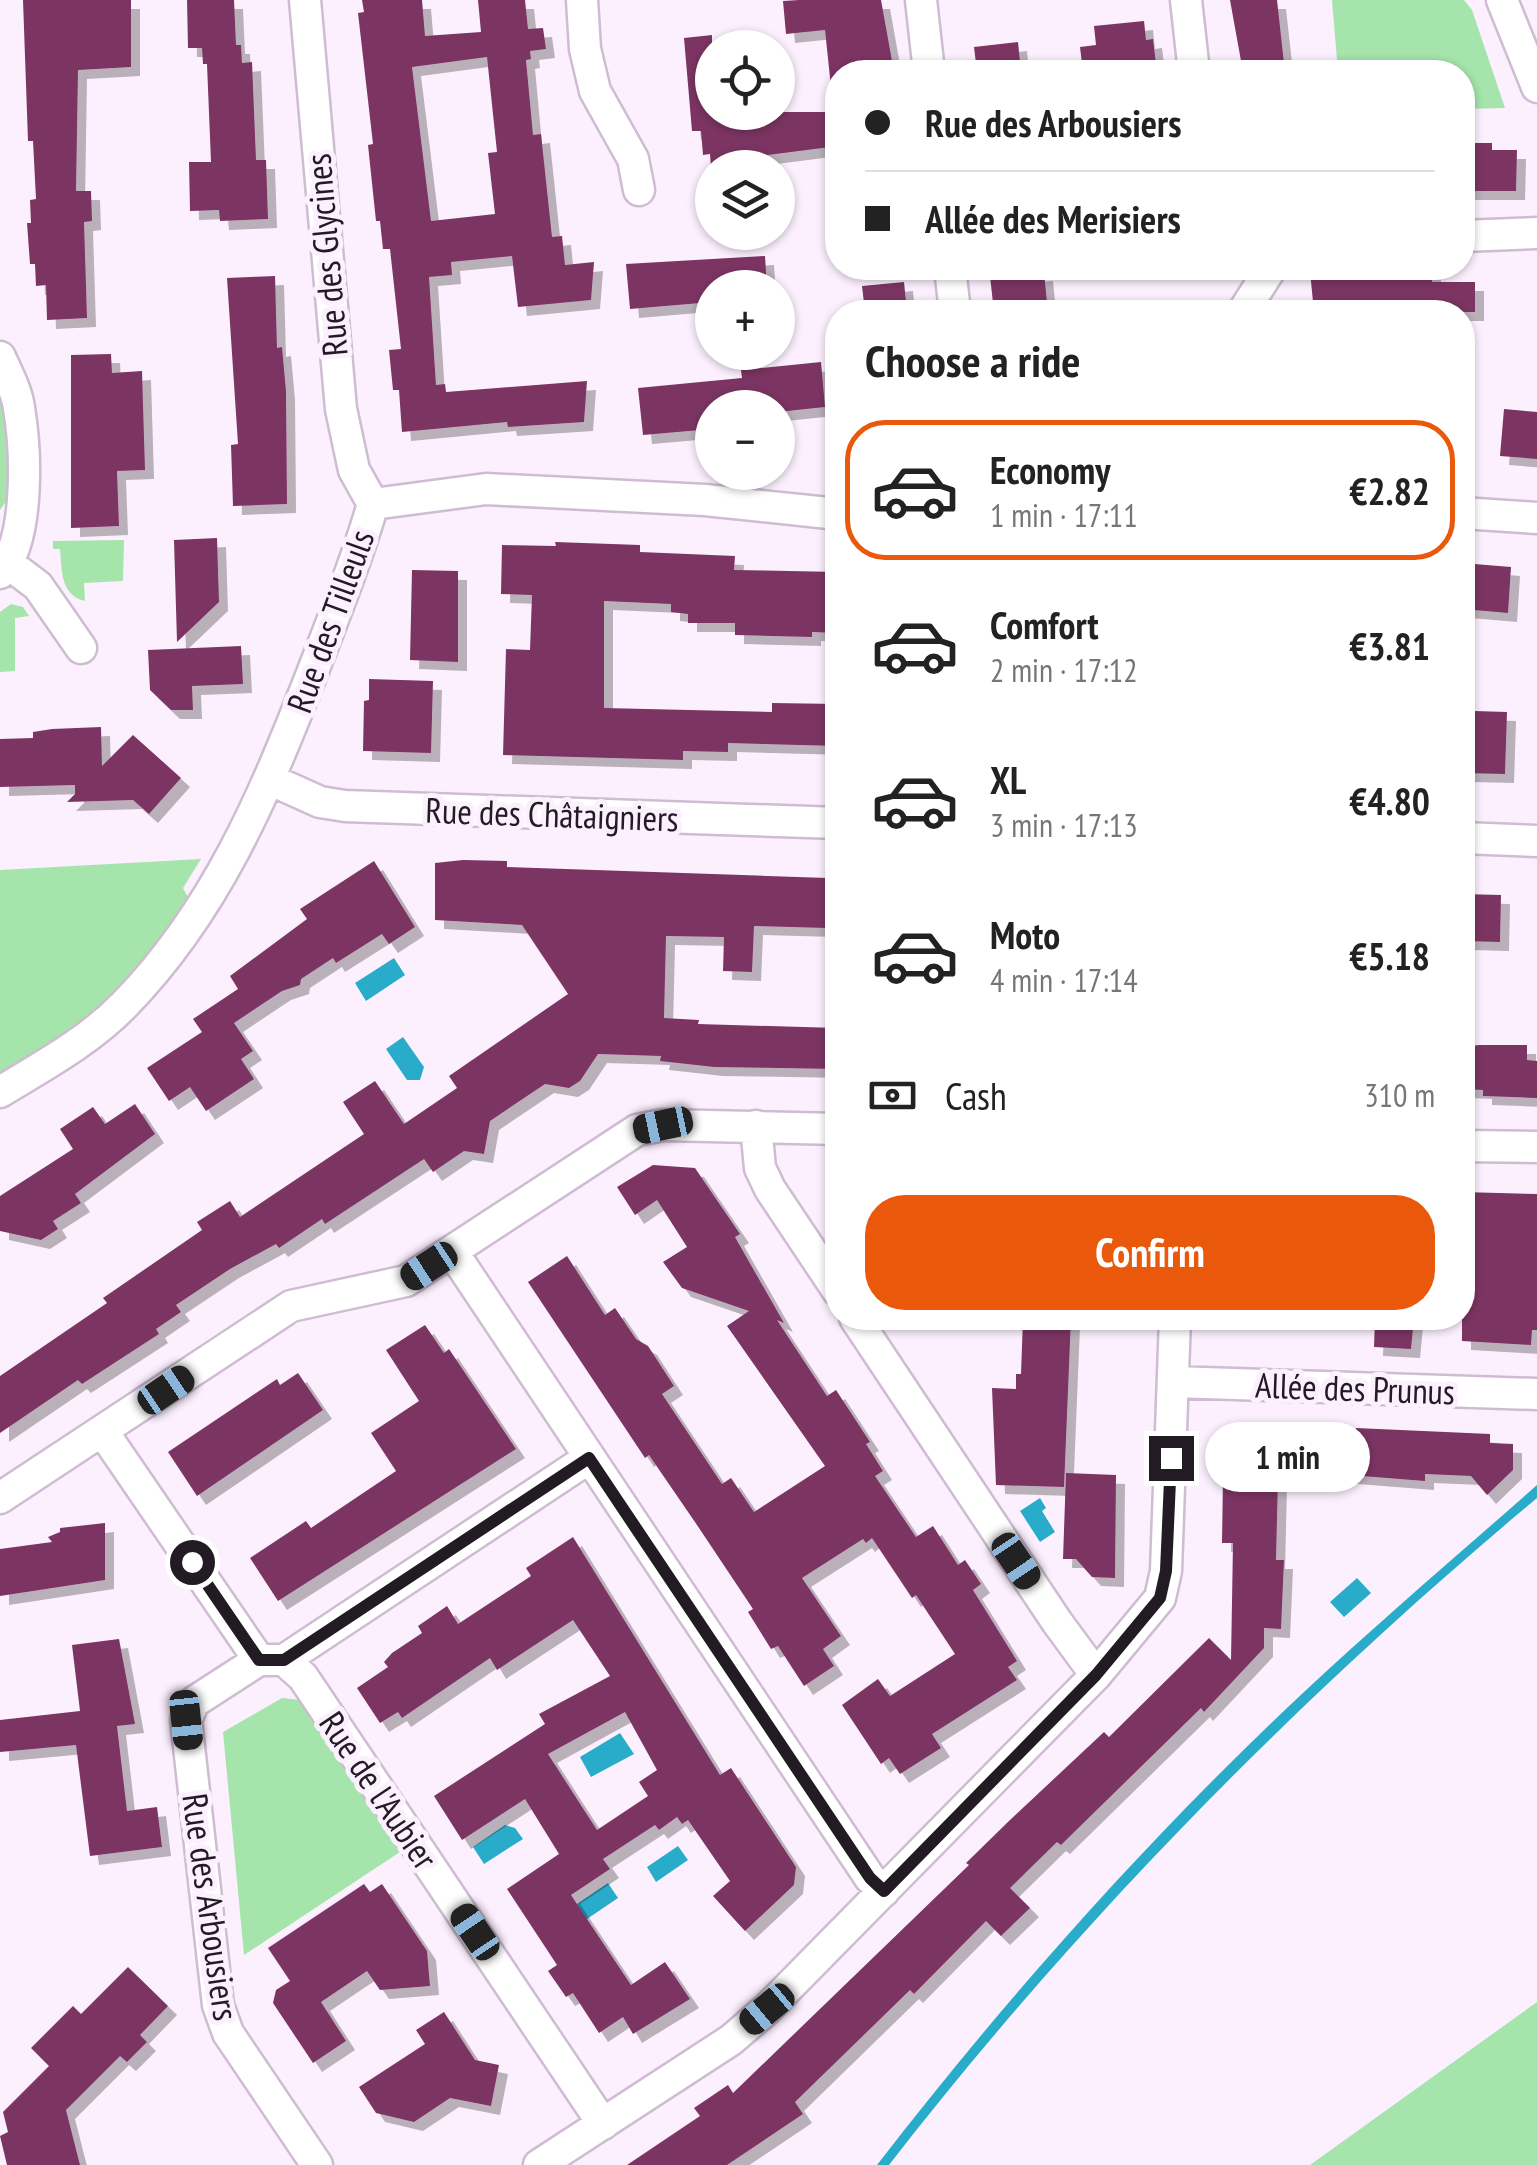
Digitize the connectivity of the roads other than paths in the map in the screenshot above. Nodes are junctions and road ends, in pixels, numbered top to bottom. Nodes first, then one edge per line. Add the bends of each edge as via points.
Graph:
1 (306, 0) edge
2 (582, 0) edge
3 (921, 0) edge
4 (1186, 0) edge
5 (1502, 0) edge
6 (928, 60) edge
7 (1193, 60) edge
8 (1537, 88) edge
9 (638, 190) dead end
10 (1537, 233) edge
11 (1475, 235) edge
12 (0, 357) edge
13 (373, 504) junction
14 (825, 513) edge
15 (1475, 514) edge
16 (1537, 518) edge
17 (5, 559) edge
18 (81, 648) dead end
19 (271, 780) junction
20 (825, 823) edge
21 (1475, 838) edge
22 (1537, 840) edge
23 (0, 1092) edge
24 (756, 1126) junction
25 (825, 1129) edge
26 (1475, 1146) edge
27 (1537, 1147) edge
28 (452, 1251) junction
29 (825, 1272) edge
30 (863, 1330) edge
31 (1175, 1330) edge
32 (1174, 1382) junction
33 (1537, 1394) edge
34 (104, 1432) junction
35 (589, 1458) junction
36 (0, 1498) edge
37 (272, 1660) junction
38 (1096, 1675) junction
39 (884, 1891) junction
40 (603, 2124) junction
41 (316, 2165) edge
42 (539, 2165) edge

1 - 13 street, Rue des Glycines via 340,408 354,470
2 - 9 street via 596,92 632,159
3 - 6 street
4 - 7 street
5 - 8 street
10 - 11 street
12 - 17 street via 19,404 23,501
13 - 14 street, Rue des Tilleuls via 486,489
13 - 19 street, Rue des Tilleuls
15 - 16 street
17 - 18 street via 38,586
19 - 20 street, Rue des Châtaigniers via 345,806
19 - 23 street, Rue des Tilleuls via 216,887 147,980 98,1028
21 - 22 street
24 - 25 street
24 - 28 street via 637,1130
24 - 29 street via 760,1168 770,1190
26 - 27 street
28 - 34 street via 406,1281 291,1306
28 - 35 street
30 - 38 street
31 - 32 street
32 - 33 street, Allée des Prunus
32 - 38 street via 1160,1598
34 - 36 street
34 - 37 street
35 - 37 street, Rue des Arbousiers
35 - 39 street
37 - 40 street, Rue de l'Aubier via 303,1677
37 - 41 street, Rue des Arbousiers via 194,1702 186,1720 218,2005 228,2033
38 - 39 street
39 - 40 street via 731,2040
40 - 42 street

